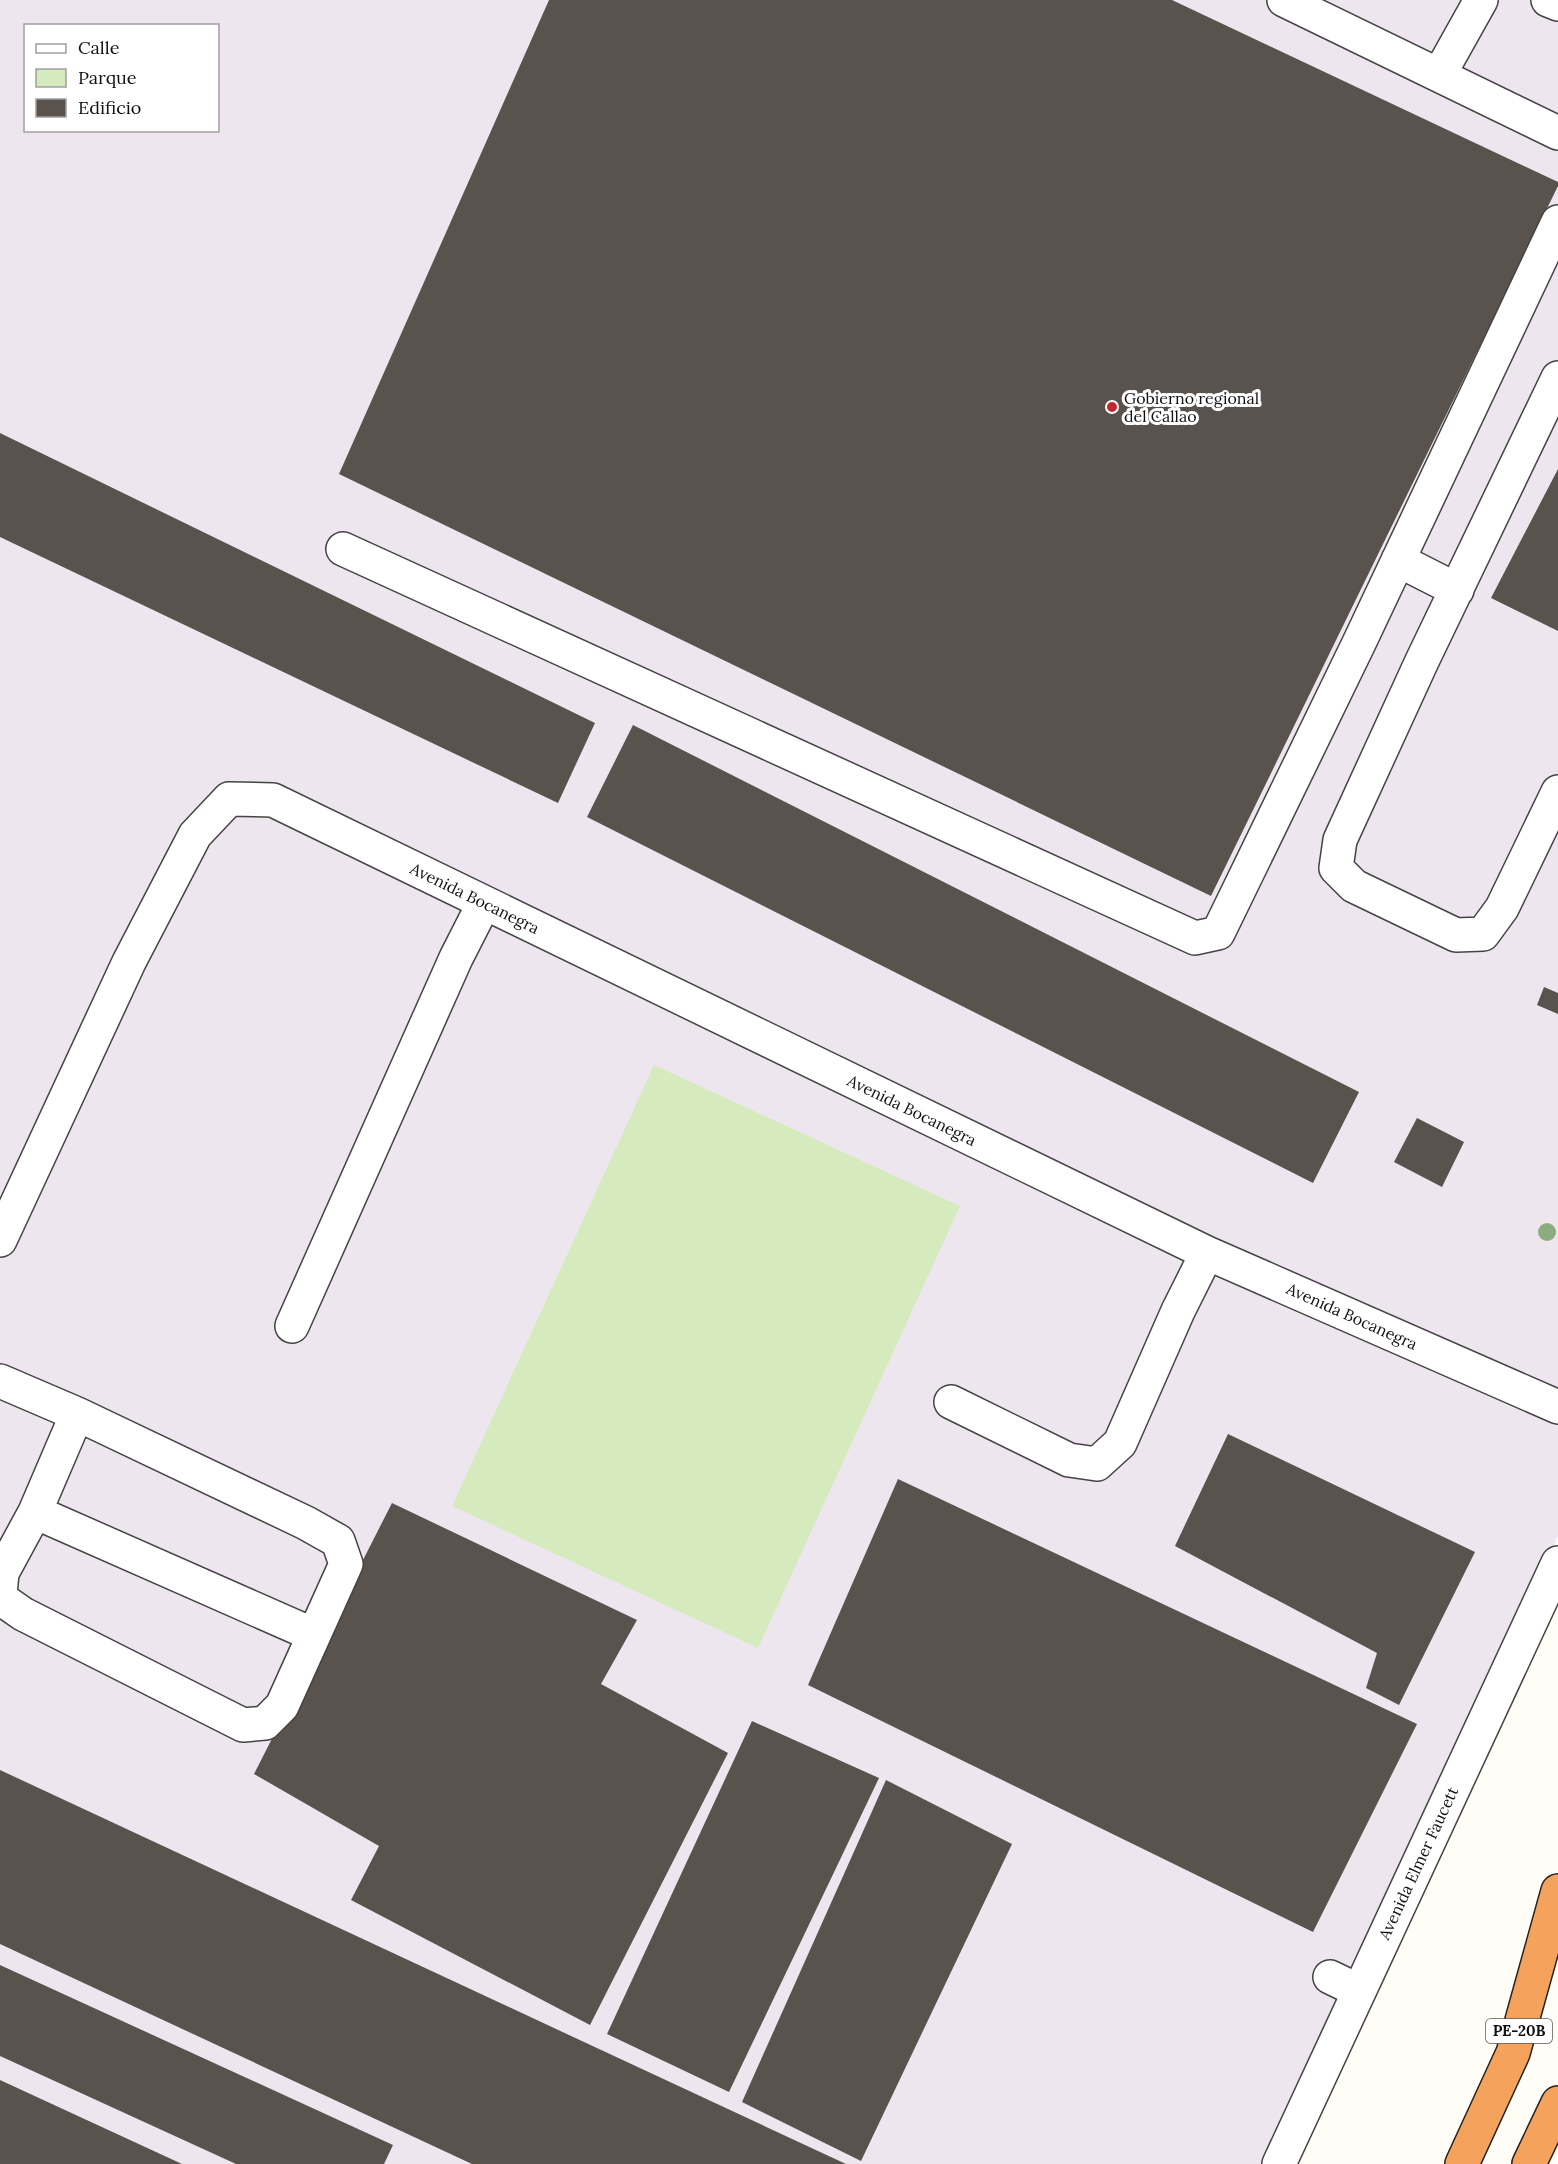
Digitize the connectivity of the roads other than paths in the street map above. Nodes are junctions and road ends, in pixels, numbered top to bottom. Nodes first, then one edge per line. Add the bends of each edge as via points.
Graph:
1 (1284, 0) edge
2 (1481, 0) edge
3 (1548, 0) edge
4 (1558, 4) edge
5 (1439, 75) junction
6 (1558, 133) edge
7 (1558, 222) edge
8 (1558, 378) edge
9 (343, 549) dead end
10 (1398, 560) junction
11 (1457, 590) junction
12 (1558, 792) edge
13 (484, 903) junction
14 (0, 1240) edge
15 (1207, 1253) junction
16 (292, 1326) dead end
17 (0, 1381) edge
18 (951, 1402) dead end
19 (1558, 1407) edge
20 (77, 1414) junction
21 (35, 1512) junction
22 (1558, 1563) edge
23 (0, 1594) edge
24 (0, 1598) edge
25 (314, 1635) junction
26 (1558, 1891) edge
27 (1330, 1977) dead end
28 (1359, 1991) junction
29 (1558, 2103) edge
30 (1279, 2164) edge
31 (1462, 2164) edge
32 (1529, 2164) edge

1 - 5 lane
2 - 5 lane
3 - 4 lane
5 - 6 lane
7 - 10 lane
8 - 11 lane
9 - 10 lane via 1195,938 1218,933
10 - 11 lane
11 - 12 lane via 1340,840 1336,867 1354,886 1456,935 1484,934 1502,908
13 - 14 lane, Avenida Bocanegra via 273,800 229,799 195,835 129,962
13 - 15 lane, Avenida Bocanegra
13 - 16 lane
15 - 18 lane via 1120,1443 1097,1464 1069,1460
15 - 19 lane, Avenida Bocanegra
17 - 20 lane
20 - 21 lane
20 - 25 lane via 338,1541 346,1564
21 - 23 lane via 2,1573
21 - 25 lane
22 - 28 lane, Avenida Elmer Faucett
24 - 25 lane via 23,1614 243,1725 265,1723 282,1706
26 - 31 highway, PE-20B via 1513,2053
27 - 28 lane
28 - 30 lane, Avenida Elmer Faucett
29 - 32 highway

